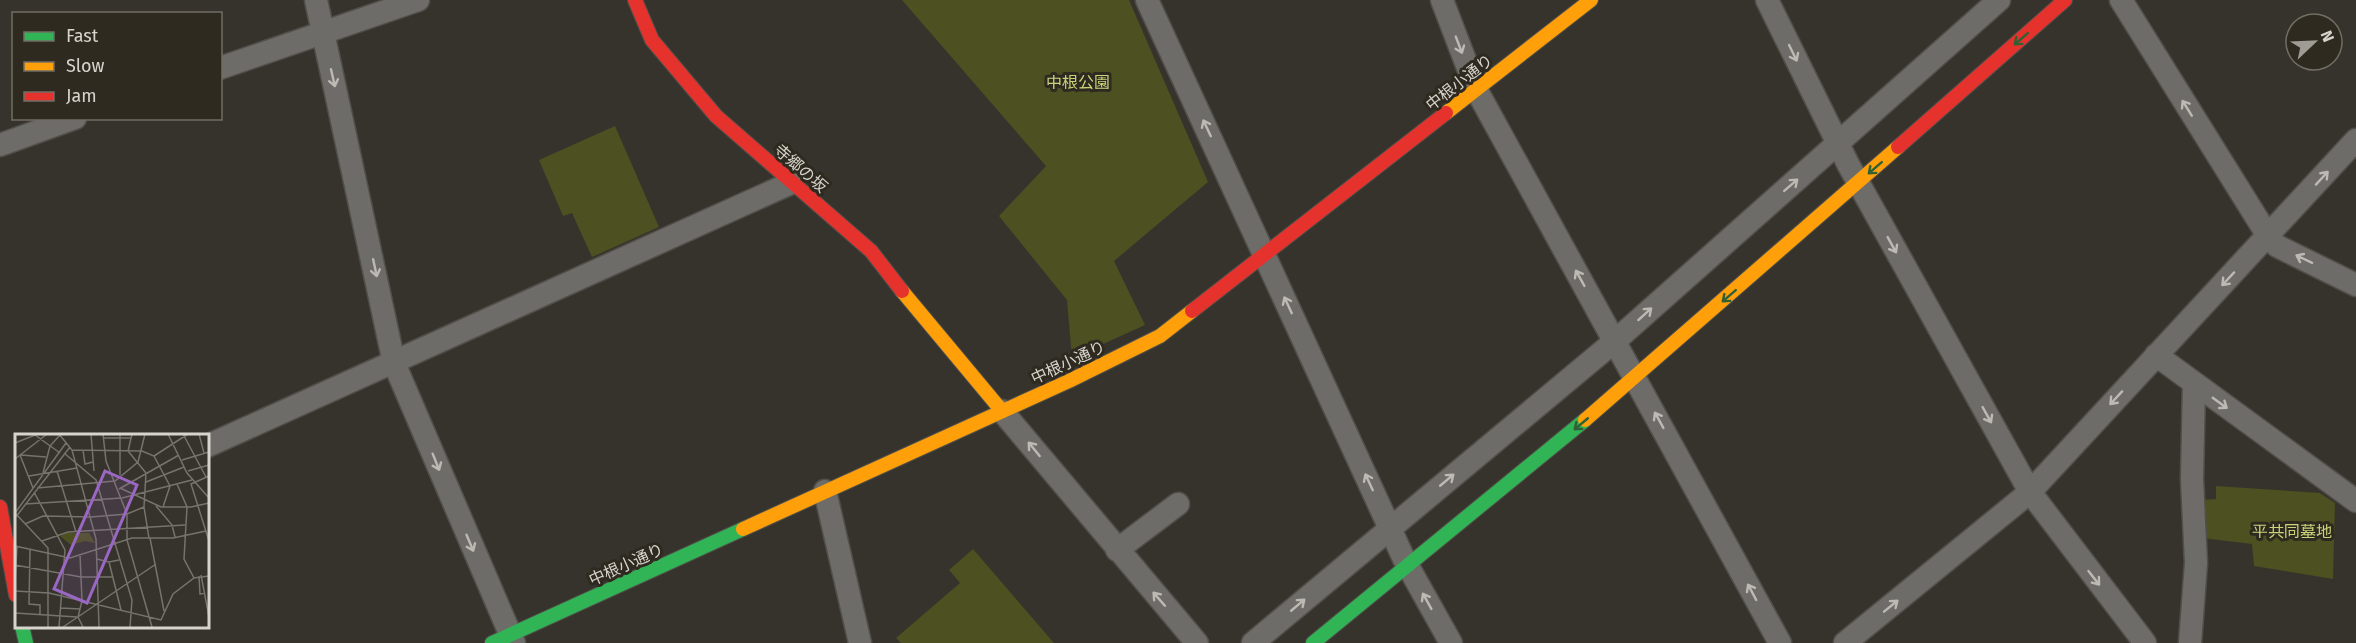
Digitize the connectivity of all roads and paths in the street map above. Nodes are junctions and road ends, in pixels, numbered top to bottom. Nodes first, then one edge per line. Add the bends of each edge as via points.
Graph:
1 (316, 0) edge
2 (418, 0) edge
3 (635, 0) edge
4 (1147, 0) edge
5 (1442, 0) edge
6 (1591, 0) edge
7 (1767, 0) edge
8 (1999, 0) edge
9 (2065, 0) edge
10 (2121, 0) edge
11 (323, 32) junction
12 (222, 67) edge
13 (1476, 89) junction
14 (69, 120) edge
15 (2356, 140) edge
16 (0, 145) edge
17 (1840, 148) junction
18 (1856, 179) junction
19 (792, 183) junction
20 (2268, 236) junction
21 (1265, 253) junction
22 (2356, 285) edge
23 (1617, 344) junction
24 (2156, 355) junction
25 (394, 363) junction
26 (1634, 375) junction
27 (2194, 384) junction
28 (1002, 411) junction
29 (208, 447) edge
30 (825, 491) junction
31 (2030, 492) junction
32 (2356, 501) edge
33 (1178, 504) dead end
34 (0, 507) edge
35 (1392, 532) junction
36 (7, 537) edge
37 (1116, 550) junction
38 (1406, 563) junction
39 (15, 589) edge
40 (22, 628) edge
41 (505, 640) edge
42 (26, 643) edge
43 (860, 643) edge
44 (1197, 643) edge
45 (1253, 643) edge
46 (1313, 643) edge
47 (1450, 643) edge
48 (1780, 643) edge
49 (1845, 643) edge
50 (2145, 643) edge
51 (2190, 643) edge

1 - 11 street
2 - 11 street
3 - 19 street, 寺郷の坂 via 652,40 716,116
21 -> 4 street
5 -> 13 street
6 - 13 street, 中根小通り
7 -> 17 street
8 - 17 street
9 -> 18 street
20 -> 10 street
11 - 12 street
11 -> 25 street
13 - 21 street, 中根小通り
23 -> 13 street
14 - 16 street
20 -> 15 street
17 - 18 street
23 -> 17 street
18 -> 26 street
18 -> 31 street
19 - 25 street
19 - 28 street, 寺郷の坂 via 871,251
22 -> 20 street via 2277,246
20 -> 24 street
21 - 28 street, 中根小通り via 1160,336
35 -> 21 street
23 - 26 street
35 -> 23 street
24 - 27 street
24 -> 31 street
25 - 29 street
25 -> 41 street
26 -> 38 street
48 -> 26 street
27 -> 32 street
27 - 51 street via 2192,479 2196,563
28 - 30 street, 中根小通り
37 -> 28 street
30 - 41 street, 中根小通り
30 - 43 street
49 -> 31 street
31 -> 50 street
33 - 37 street
34 - 36 street
35 - 38 street
45 -> 35 street
36 - 39 street
44 -> 37 street
38 - 46 street
47 -> 38 street
40 - 42 street

